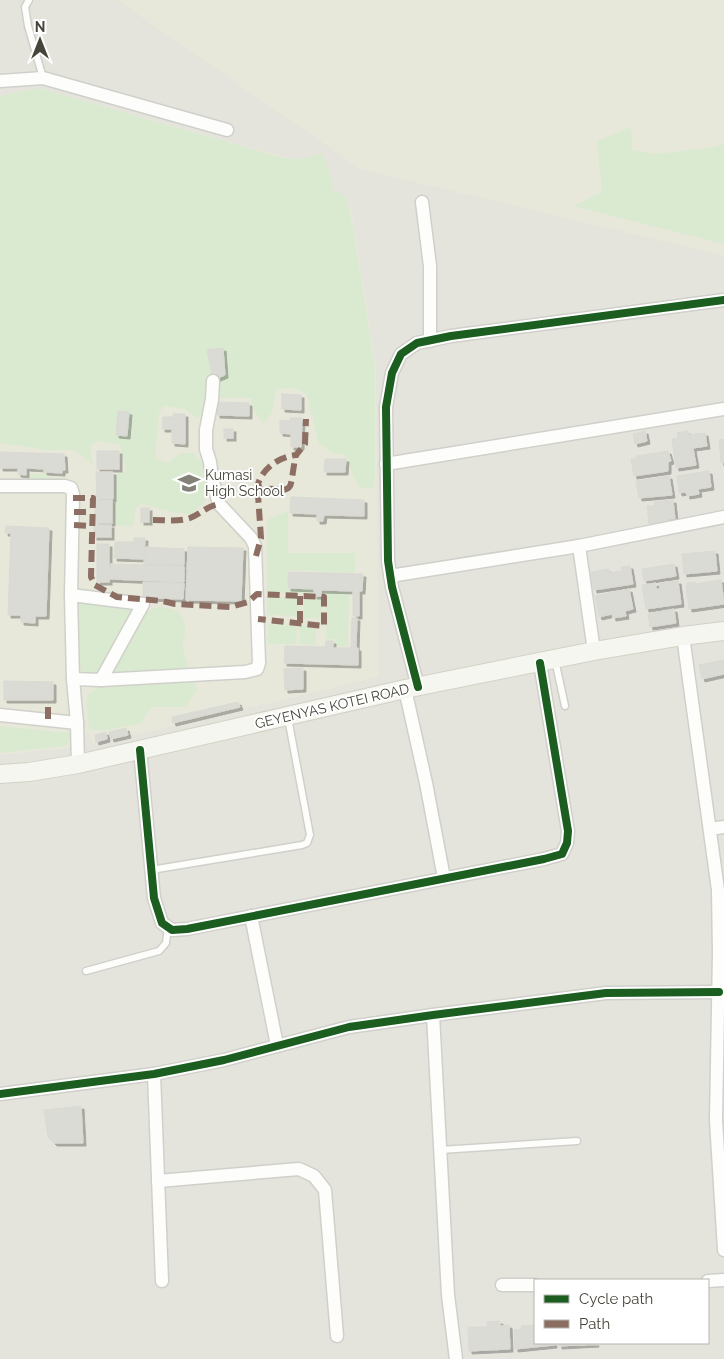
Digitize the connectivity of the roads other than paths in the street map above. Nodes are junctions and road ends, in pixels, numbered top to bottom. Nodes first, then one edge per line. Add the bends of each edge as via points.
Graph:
1 (29, 0) edge
2 (43, 78) junction
3 (0, 81) edge
4 (227, 130) dead end
5 (422, 202) dead end
6 (724, 300) edge
7 (430, 341) junction
8 (213, 382) dead end
9 (724, 409) edge
10 (386, 464) junction
11 (0, 486) edge
12 (724, 517) edge
13 (579, 546) junction
14 (390, 576) junction
15 (71, 596) junction
16 (724, 631) edge
17 (683, 636) junction
18 (594, 651) junction
19 (547, 662) junction
20 (73, 679) junction
21 (100, 680) junction
22 (412, 688) junction
23 (565, 706) dead end
24 (0, 715) edge
25 (288, 716) junction
26 (77, 723) junction
27 (140, 750) junction
28 (78, 764) junction
29 (0, 774) edge
30 (724, 827) edge
31 (710, 829) junction
32 (151, 870) junction
33 (444, 878) junction
34 (251, 916) junction
35 (168, 927) junction
36 (86, 971) dead end
37 (718, 992) junction
38 (432, 1015) junction
39 (278, 1045) junction
40 (154, 1074) junction
41 (0, 1094) edge
42 (578, 1141) dead end
43 (440, 1150) junction
44 (158, 1181) junction
45 (724, 1250) edge
46 (724, 1280) edge
47 (162, 1281) dead end
48 (709, 1281) edge
49 (502, 1285) dead end
50 (534, 1285) edge
51 (337, 1336) dead end
52 (456, 1359) edge

1 - 2 lane via 25,7 28,26
2 - 3 street
2 - 4 street
5 - 7 street via 430,266
6 - 7 street
7 - 10 street via 417,343 401,354 392,373 386,407
8 - 21 street via 206,449 219,504 251,538 254,546 260,664 257,669 245,672
9 - 10 street
10 - 14 street
11 - 15 street via 71,488 74,525
12 - 13 street
13 - 14 street
13 - 18 street
14 - 22 street
15 - 20 street
15 - 21 street via 143,604
16 - 17 street, GEYENYAS KOTEI ROAD
17 - 18 street, GEYENYAS KOTEI ROAD
17 - 31 street
18 - 19 street, GEYENYAS KOTEI ROAD
19 - 22 street, GEYENYAS KOTEI ROAD
19 - 23 lane
19 - 33 street via 568,831 562,854
20 - 21 street
20 - 26 street
22 - 25 street, GEYENYAS KOTEI ROAD
22 - 33 street
24 - 26 street
25 - 27 street, GEYENYAS KOTEI ROAD
25 - 32 lane via 310,835 307,842
26 - 28 street
27 - 28 street, GEYENYAS KOTEI ROAD
27 - 32 street
28 - 29 street, GEYENYAS KOTEI ROAD
30 - 31 street
31 - 37 street via 718,890
32 - 35 street via 154,898 162,923
33 - 34 street
34 - 35 street via 187,929 172,930
34 - 39 street
35 - 36 lane via 166,942 159,951
37 - 38 street via 606,993
37 - 45 street via 716,1120
38 - 39 street via 349,1028
38 - 43 street
39 - 40 street
40 - 41 street
40 - 44 street
42 - 43 lane
43 - 52 street via 448,1295
44 - 47 street
44 - 51 street via 299,1168 314,1176 325,1190
46 - 48 street
49 - 50 street

